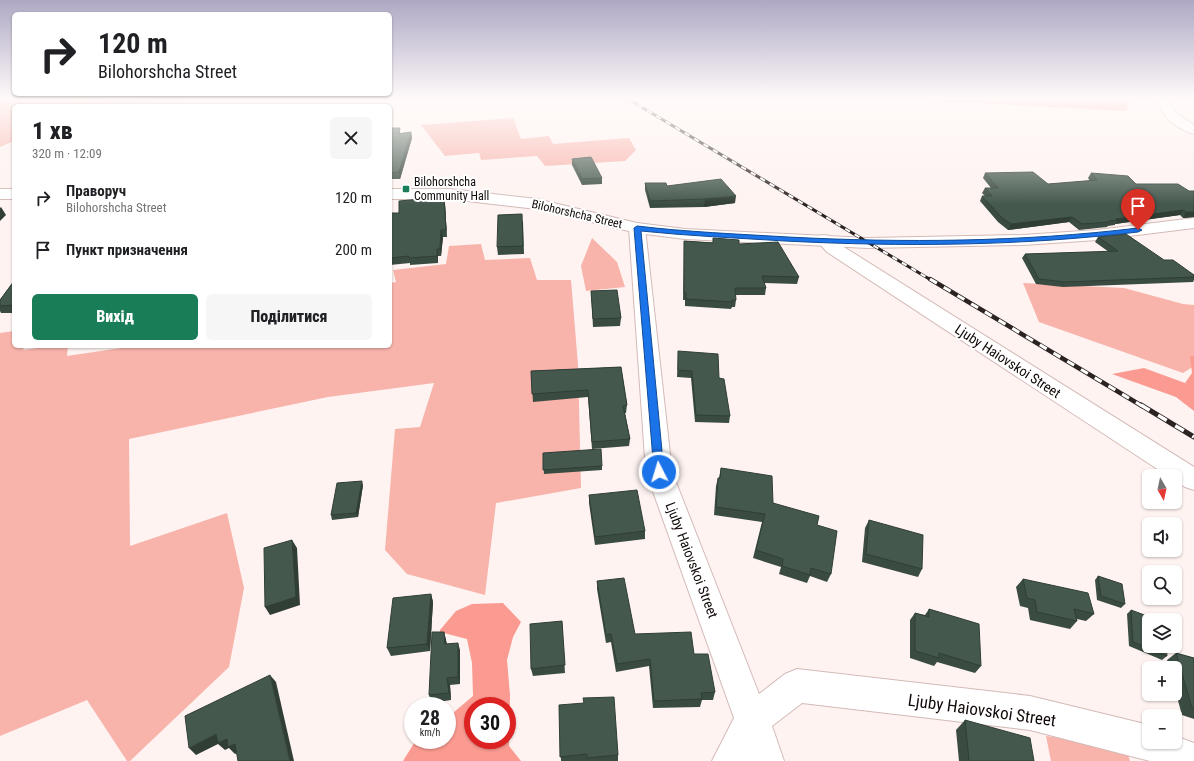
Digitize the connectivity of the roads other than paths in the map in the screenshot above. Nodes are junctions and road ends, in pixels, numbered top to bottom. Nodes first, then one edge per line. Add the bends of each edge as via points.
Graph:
1 (0, 194) edge
2 (12, 194) edge
3 (392, 194) edge
4 (1194, 223) edge
5 (637, 228) junction
6 (824, 240) junction
7 (1194, 480) edge
8 (752, 720) junction
9 (730, 761) edge
10 (766, 761) edge
11 (1194, 761) edge

1 - 2 street
3 - 5 street, Bilohorshcha Street via 450,194 537,204
4 - 6 street, Bilohorshcha Street via 1097,235 1023,240 868,243
5 - 6 street, Bilohorshcha Street via 685,234
5 - 8 street, Ljuby Haiovskoi Street via 659,472
6 - 7 street, Ljuby Haiovskoi Street
8 - 9 street, Ljuby Haiovskoi Street
8 - 10 street, Ljuby Haiovskoi Street
8 - 11 street, Ljuby Haiovskoi Street via 796,686 1030,713 1149,743

